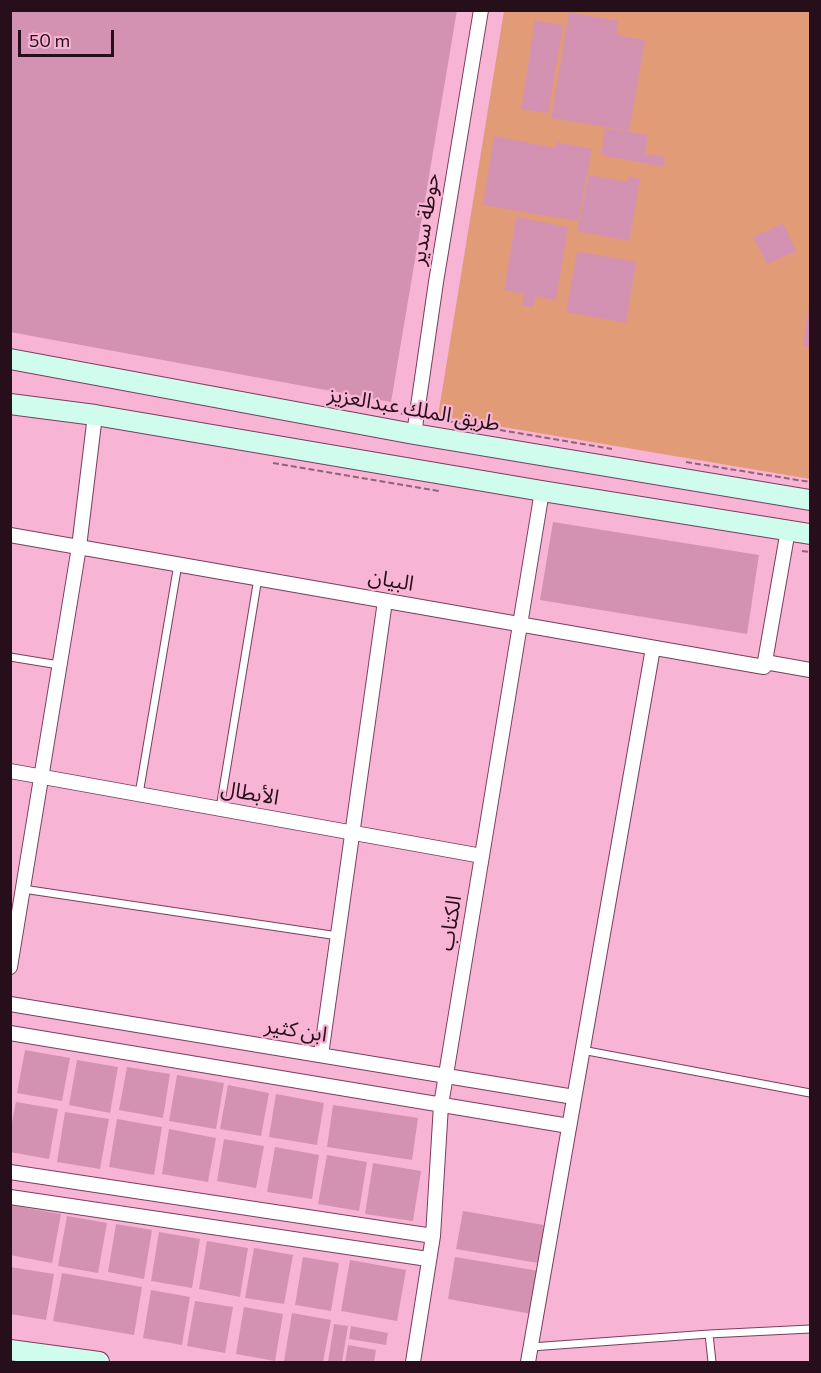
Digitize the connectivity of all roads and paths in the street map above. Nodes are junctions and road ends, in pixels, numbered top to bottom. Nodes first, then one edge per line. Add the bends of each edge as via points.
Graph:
1 (481, 10) edge
2 (10, 359) edge
3 (10, 404) edge
4 (95, 415) junction
5 (426, 418) dead end
6 (414, 434) junction
7 (614, 450) dead end
8 (680, 461) dead end
9 (810, 482) edge
10 (542, 491) junction
11 (810, 500) edge
12 (788, 530) junction
13 (10, 535) edge
14 (806, 542) edge
15 (79, 547) junction
16 (810, 552) edge
17 (178, 564) junction
18 (258, 578) junction
19 (386, 601) junction
20 (521, 624) junction
21 (653, 648) junction
22 (10, 657) edge
23 (764, 664) junction
24 (59, 665) junction
25 (810, 670) edge
26 (10, 771) edge
27 (40, 776) junction
28 (139, 794) junction
29 (220, 808) junction
30 (352, 833) junction
31 (482, 856) junction
32 (23, 889) junction
33 (338, 936) junction
34 (10, 968) edge
35 (10, 1004) edge
36 (10, 1033) edge
37 (582, 1050) junction
38 (321, 1055) junction
39 (446, 1076) junction
40 (810, 1093) edge
41 (574, 1097) junction
42 (441, 1105) junction
43 (569, 1126) junction
44 (10, 1172) edge
45 (10, 1197) edge
46 (433, 1236) junction
47 (428, 1259) junction
48 (810, 1329) edge
49 (709, 1334) junction
50 (531, 1347) junction
51 (10, 1350) edge
52 (99, 1362) edge
53 (413, 1362) edge
54 (528, 1362) edge
55 (712, 1362) edge

1 - 6 street, حوطة سدير
2 - 6 main road, طريق الملك عبدالعزيز
3 - 4 main road
4 - 10 main road
4 - 15 street
5 - 7 path
6 - 11 main road, طريق الملك عبدالعزيز
8 - 9 path
10 - 12 main road
10 - 20 street, الكتاب
12 - 14 main road
12 - 23 street
13 - 15 street, البيان
14 - 16 path
15 - 17 street, البيان
15 - 24 street
17 - 18 street, البيان
17 - 28 lane
18 - 19 street, البيان
18 - 29 lane
19 - 20 street, البيان
19 - 30 street
20 - 21 street, البيان
20 - 31 street, الكتاب
21 - 23 street, البيان
21 - 37 street
22 - 24 lane
23 - 25 street, البيان
24 - 27 street
26 - 27 street, الأبطال
27 - 28 street, الأبطال
27 - 32 street
28 - 29 street, الأبطال
29 - 30 street, الأبطال
30 - 31 street, الأبطال
30 - 33 street
31 - 39 street, الكتاب
32 - 33 lane
32 - 34 street
33 - 38 street
35 - 38 street, ابن كثير
36 - 42 street
37 - 40 lane
37 - 41 street
38 - 39 street, ابن كثير
39 - 41 street, ابن كثير
39 - 42 street, الكتاب
41 - 43 street
42 - 43 street
42 - 46 street, الكتاب
43 - 50 street
44 - 46 street
45 - 47 street
46 - 47 street, الكتاب
47 - 53 street, الكتاب
48 - 49 lane
49 - 50 lane
49 - 55 lane
50 - 54 street
51 - 52 main road

